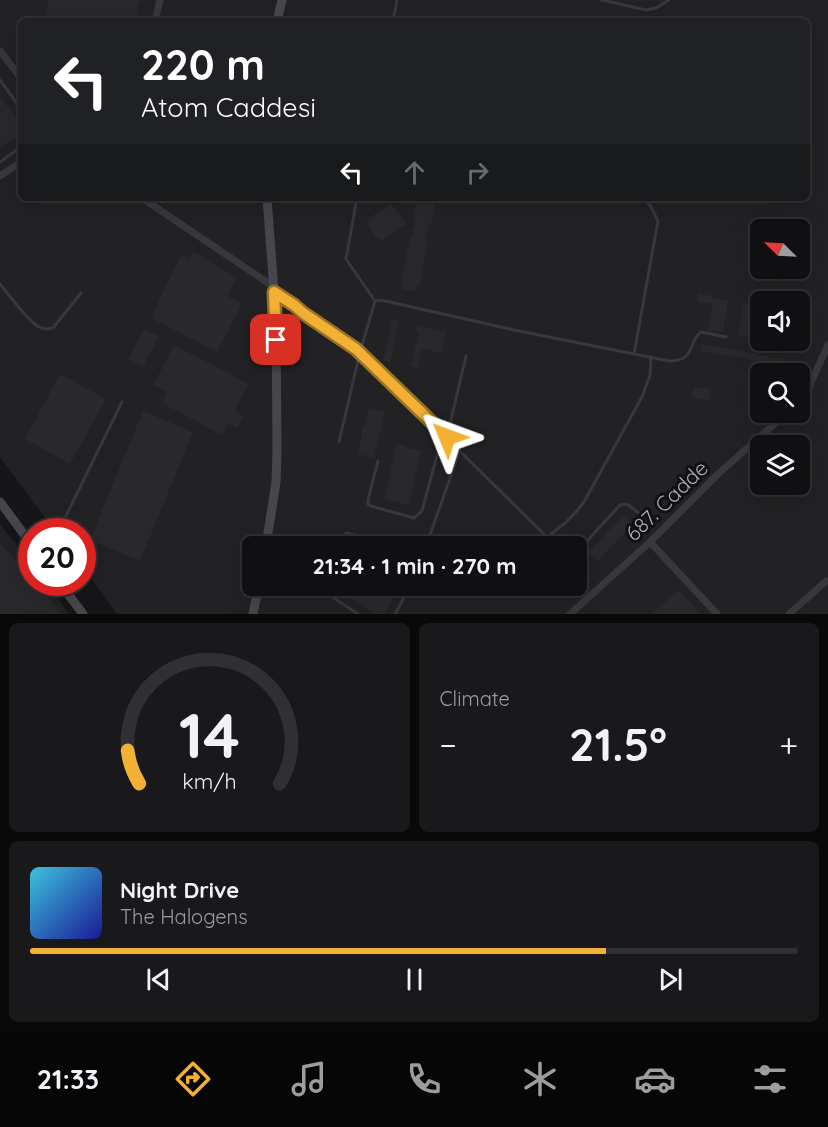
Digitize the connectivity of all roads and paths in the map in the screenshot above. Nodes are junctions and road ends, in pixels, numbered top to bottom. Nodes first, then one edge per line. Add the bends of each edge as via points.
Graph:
1 (160, 0) edge
2 (282, 0) edge
3 (397, 0) edge
4 (602, 0) edge
5 (669, 0) edge
6 (156, 18) edge
7 (278, 18) edge
8 (394, 18) edge
9 (0, 51) edge
10 (18, 74) edge
11 (0, 80) edge
12 (18, 105) edge
13 (18, 149) edge
14 (0, 162) edge
15 (18, 164) edge
16 (0, 176) edge
17 (146, 201) edge
18 (267, 201) edge
19 (356, 201) edge
20 (645, 201) edge
21 (0, 284) edge
22 (274, 290) junction
23 (81, 293) dead end
24 (375, 301) junction
25 (726, 337) dead end
26 (828, 345) edge
27 (360, 352) junction
28 (634, 354) junction
29 (466, 356) dead end
30 (651, 357) junction
31 (810, 386) edge
32 (122, 402) dead end
33 (776, 423) edge
34 (443, 433) junction
35 (447, 437) junction
36 (339, 441) dead end
37 (460, 450) junction
38 (378, 461) dead end
39 (0, 502) edge
40 (640, 514) dead end
41 (66, 518) edge
42 (18, 526) edge
43 (268, 536) edge
44 (430, 536) edge
45 (546, 536) edge
46 (548, 536) edge
47 (587, 541) edge
48 (650, 542) junction
49 (826, 581) dead end
50 (70, 596) edge
51 (257, 596) edge
52 (330, 596) edge
53 (405, 596) edge
54 (83, 614) edge
55 (253, 614) edge
56 (358, 614) edge
57 (395, 614) edge
58 (570, 614) edge
59 (717, 614) edge
60 (789, 614) edge

1 - 6 street
2 - 7 street
3 - 8 lane
4 - 5 lane via 646,9
9 - 10 street
11 - 12 lane
13 - 14 lane
15 - 16 street
17 - 22 street
18 - 22 street
19 - 24 lane via 346,259
20 - 28 lane via 658,220
21 - 23 lane via 43,329 53,328
22 - 27 lane
22 - 43 street via 277,452
24 - 27 lane
24 - 28 lane
25 - 30 lane via 701,332 691,350 677,360
26 - 31 street
27 - 34 lane
27 - 36 lane
28 - 30 lane
29 - 35 lane
30 - 46 lane via 642,397 591,489 576,513
32 - 41 lane
33 - 48 street, 687. Cadde
34 - 35 lane
34 - 38 lane via 422,511 414,518 368,504
35 - 37 lane
37 - 44 lane
37 - 45 lane
39 - 42 street
40 - 47 lane via 627,504 620,506
48 - 58 street, 687. Cadde
48 - 59 street
49 - 60 street
50 - 54 street
51 - 55 street
52 - 56 lane
53 - 57 lane

